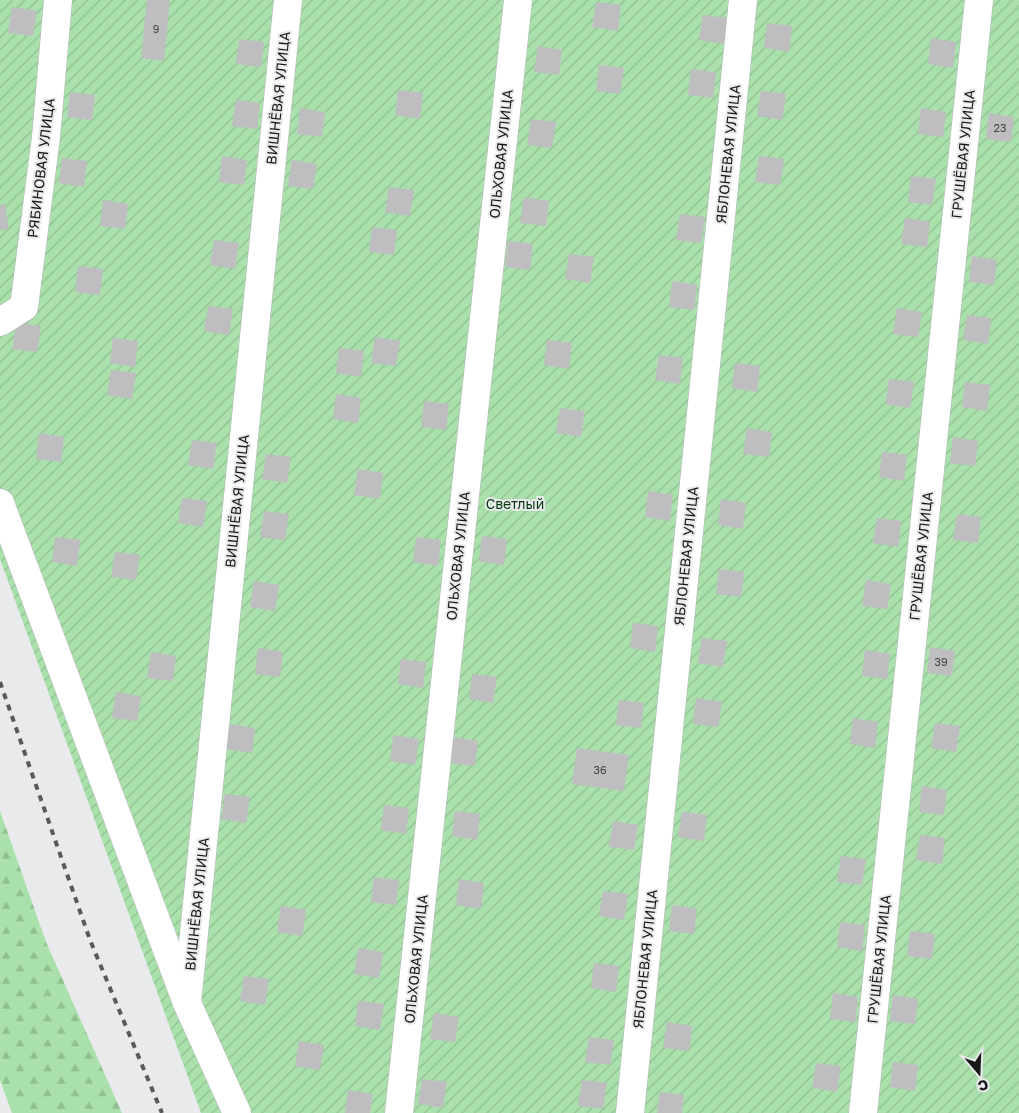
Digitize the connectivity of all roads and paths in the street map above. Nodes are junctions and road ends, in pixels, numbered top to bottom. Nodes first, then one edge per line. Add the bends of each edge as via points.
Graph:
1 (58, 0) edge
2 (288, 0) edge
3 (518, 0) edge
4 (743, 0) edge
5 (978, 0) edge
6 (0, 322) edge
7 (0, 504) edge
8 (187, 1003) junction
9 (237, 1113) edge
10 (400, 1113) edge
11 (630, 1113) edge
12 (863, 1113) edge

1 - 6 street, РЯБИНОВАЯ УЛИЦА via 46,137 24,307
2 - 8 street, ВИШНЁВАЯ УЛИЦА
3 - 10 street, ОЛЬХОВАЯ УЛИЦА
4 - 11 street, ЯБЛОНЕВАЯ УЛИЦА
5 - 12 street, ГРУШЁВАЯ УЛИЦА
7 - 8 street
8 - 9 street

